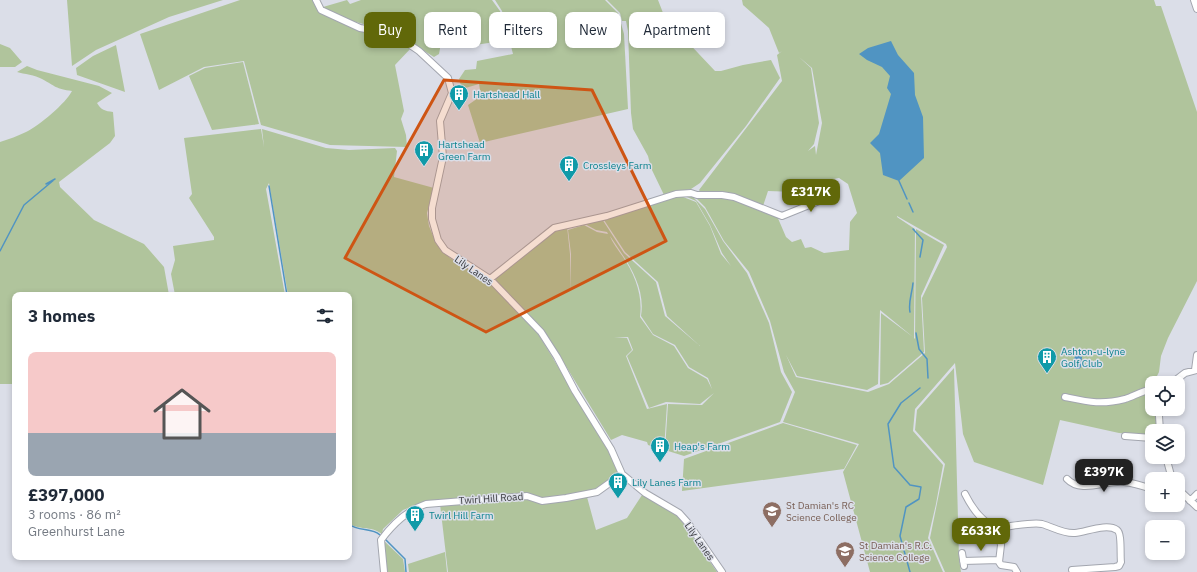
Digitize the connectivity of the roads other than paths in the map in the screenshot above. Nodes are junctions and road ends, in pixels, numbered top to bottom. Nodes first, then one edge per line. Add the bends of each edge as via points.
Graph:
1 (316, 0) edge
2 (1194, 0) edge
3 (1197, 9) edge
4 (824, 199) dead end
5 (490, 279) junction
6 (1197, 355) edge
7 (1196, 370) edge
8 (1181, 376) edge
9 (1145, 391) edge
10 (1065, 397) dead end
11 (1125, 436) dead end
12 (1145, 437) edge
13 (622, 474) junction
14 (1067, 479) dead end
15 (1145, 487) edge
16 (965, 494) dead end
17 (1197, 494) edge
18 (1185, 496) edge
19 (1190, 501) junction
20 (1197, 507) edge
21 (400, 509) dead end
22 (404, 516) junction
23 (998, 531) junction
24 (962, 553) dead end
25 (999, 560) junction
26 (1072, 571) edge
27 (384, 572) edge
28 (722, 572) edge
29 (1017, 572) edge

1 - 5 street, Lily Lanes via 321,10 360,28 394,34 419,51 448,78 452,93 440,121 443,157 432,208 432,224 445,250
2 - 3 street
4 - 5 street via 782,216 734,197 676,194 607,216 554,228
5 - 13 street, Lily Lanes via 541,332 607,442
6 - 7 street
7 - 8 street
9 - 10 street via 1104,403
11 - 12 street
13 - 22 street, Twirl Hill Road via 597,492 566,498 542,501 527,496 426,504 412,509
13 - 28 street, Lily Lanes via 645,493 679,513
14 - 15 street via 1074,485 1120,482
16 - 23 street via 972,508
17 - 19 street
18 - 19 street
19 - 20 street
21 - 22 street
22 - 27 street, Twirl Hill Road via 381,540
23 - 25 street via 1001,545
23 - 26 street via 1003,527 1041,524 1073,533 1104,527 1118,531 1121,562 1119,566
24 - 25 street via 963,564
25 - 29 street via 1001,565 1014,567

